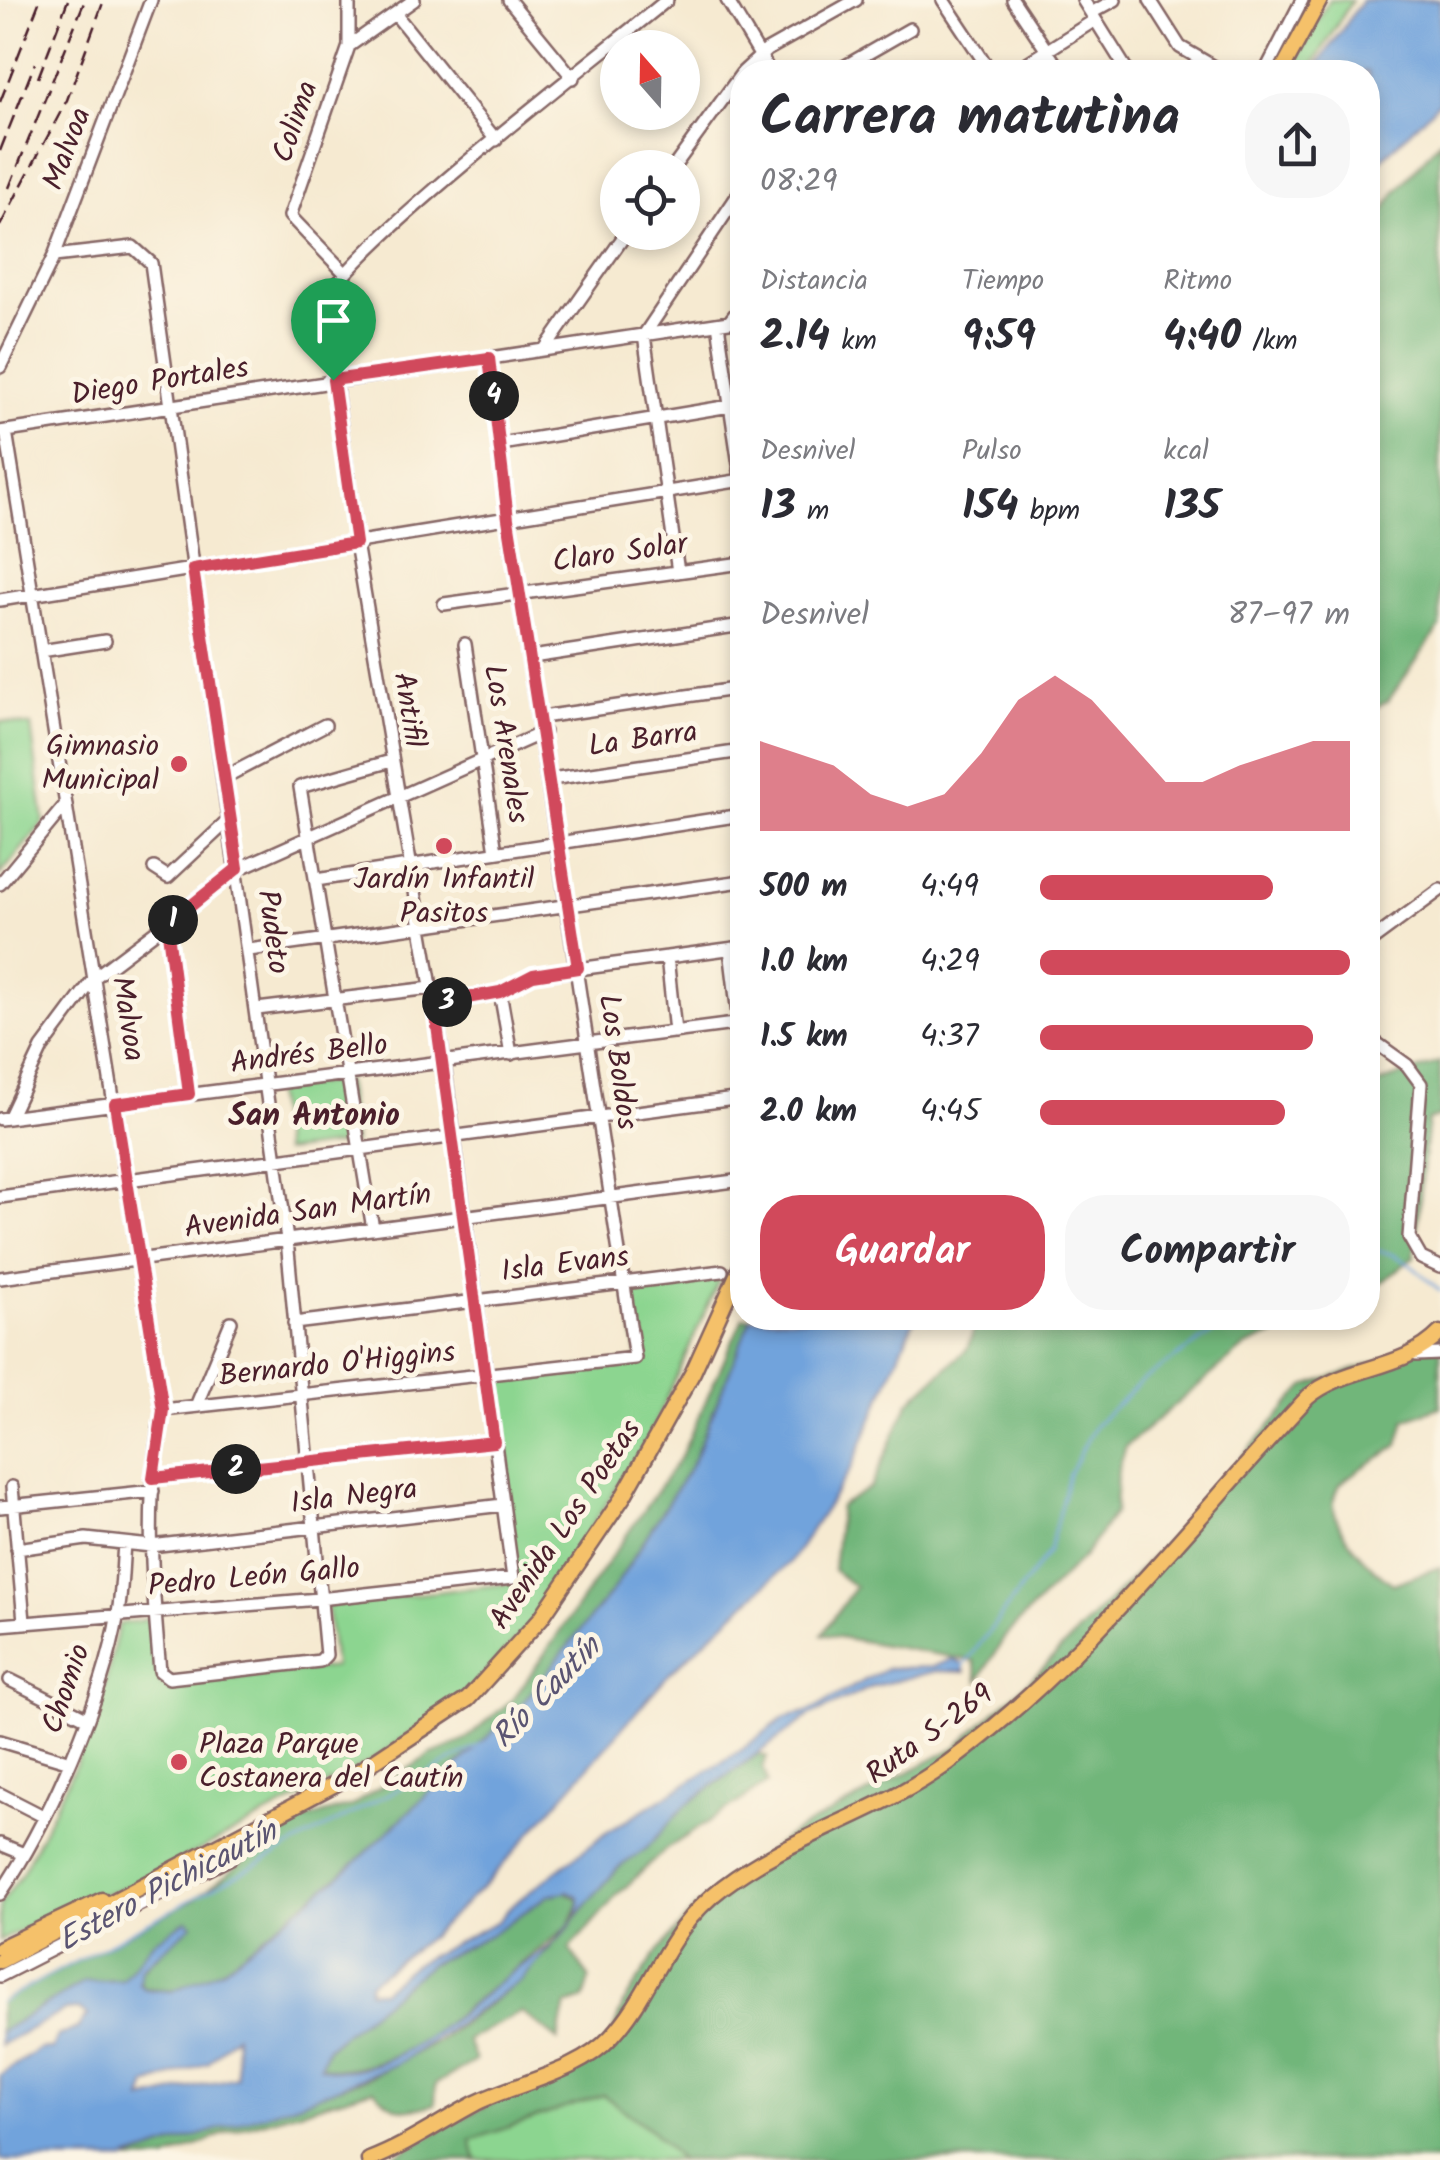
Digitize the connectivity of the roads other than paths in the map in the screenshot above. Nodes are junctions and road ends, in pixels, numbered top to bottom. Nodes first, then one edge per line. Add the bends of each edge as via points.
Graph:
1 (151, 0) edge
2 (349, 0) edge
3 (414, 0) edge
4 (509, 0) edge
5 (667, 0) edge
6 (727, 0) edge
7 (856, 0) edge
8 (943, 0) edge
9 (1013, 0) edge
10 (1083, 0) edge
11 (1115, 0) edge
12 (1150, 0) edge
13 (1302, 0) edge
14 (1320, 0) edge
15 (396, 15) junction
16 (1093, 17) junction
17 (910, 29) dead end
18 (349, 46) junction
19 (1047, 51) junction
20 (760, 55) junction
21 (755, 60) edge
22 (763, 60) edge
23 (857, 60) edge
24 (983, 60) edge
25 (1032, 60) edge
26 (1053, 60) edge
27 (1120, 60) edge
28 (1202, 60) edge
29 (1272, 60) edge
30 (1287, 60) edge
31 (574, 78) junction
32 (730, 91) edge
33 (496, 140) junction
34 (686, 150) edge
35 (730, 207) edge
36 (614, 250) edge
37 (54, 256) junction
38 (344, 272) junction
39 (730, 317) edge
40 (730, 322) edge
41 (724, 323) junction
42 (644, 334) junction
43 (545, 349) junction
44 (489, 358) junction
45 (730, 364) edge
46 (0, 367) edge
47 (333, 380) junction
48 (168, 406) junction
49 (730, 406) edge
50 (654, 418) junction
51 (3, 432) edge
52 (500, 444) junction
53 (730, 484) edge
54 (666, 494) junction
55 (508, 519) junction
56 (356, 543) junction
57 (730, 565) edge
58 (193, 569) junction
59 (678, 572) junction
60 (521, 593) junction
61 (32, 595) junction
62 (0, 600) edge
63 (444, 604) dead end
64 (730, 627) edge
65 (106, 640) dead end
66 (465, 644) dead end
67 (41, 651) junction
68 (532, 658) junction
69 (730, 690) edge
70 (542, 718) junction
71 (324, 726) dead end
72 (544, 732) junction
73 (730, 753) edge
74 (483, 760) junction
75 (391, 761) junction
76 (225, 777) junction
77 (550, 780) junction
78 (397, 799) junction
79 (66, 804) junction
80 (730, 817) edge
81 (231, 818) junction
82 (309, 838) junction
83 (560, 842) junction
84 (496, 852) junction
85 (410, 866) junction
86 (154, 868) dead end
87 (238, 868) junction
88 (316, 880) junction
89 (0, 884) edge
90 (730, 884) edge
91 (1440, 890) edge
92 (569, 905) junction
93 (167, 925) junction
94 (421, 928) junction
95 (1380, 933) edge
96 (326, 940) junction
97 (730, 949) edge
98 (249, 950) junction
99 (667, 957) junction
100 (578, 968) junction
101 (95, 977) junction
102 (431, 988) junction
103 (500, 992) junction
104 (334, 1000) junction
105 (434, 1004) junction
106 (257, 1009) junction
107 (730, 1025) edge
108 (676, 1032) junction
109 (589, 1044) junction
110 (1380, 1046) edge
111 (511, 1054) junction
112 (444, 1063) junction
113 (346, 1075) junction
114 (267, 1085) junction
115 (189, 1094) junction
116 (730, 1100) edge
117 (115, 1104) junction
118 (600, 1117) junction
119 (4, 1119) edge
120 (454, 1136) junction
121 (360, 1149) junction
122 (276, 1160) junction
123 (126, 1180) junction
124 (730, 1182) edge
125 (0, 1197) edge
126 (612, 1197) junction
127 (464, 1216) junction
128 (373, 1229) junction
129 (287, 1240) junction
130 (138, 1260) junction
131 (1440, 1267) edge
132 (722, 1271) dead end
133 (0, 1278) edge
134 (624, 1283) junction
135 (730, 1289) edge
136 (476, 1301) junction
137 (231, 1322) dead end
138 (294, 1324) junction
139 (1437, 1343) edge
140 (635, 1358) joint
141 (486, 1374) junction
142 (301, 1394) junction
143 (196, 1406) junction
144 (163, 1410) junction
145 (494, 1442) junction
146 (307, 1462) junction
147 (153, 1484) junction
148 (12, 1486) dead end
149 (503, 1505) junction
150 (7, 1506) edge
151 (313, 1527) junction
152 (124, 1544) junction
153 (151, 1546) junction
154 (17, 1549) junction
155 (513, 1578) joint
156 (320, 1600) junction
157 (155, 1612) junction
158 (118, 1614) junction
159 (24, 1621) junction
160 (0, 1624) edge
161 (163, 1676) joint
162 (10, 1680) dead end
163 (86, 1718) junction
164 (0, 1741) edge
165 (68, 1762) junction
166 (0, 1794) edge
167 (43, 1816) junction
168 (0, 1844) edge
169 (24, 1854) junction
170 (231, 1858) dead end
171 (132, 1893) junction
172 (0, 1894) edge
173 (0, 1948) edge
174 (0, 1961) edge
175 (0, 1976) edge
176 (370, 2160) edge

1 - 37 street, Malvoa
2 - 18 street
3 - 15 street
4 - 31 street
5 - 31 street, Antifil
6 - 20 street
7 - 20 street
8 - 24 street
9 - 19 street
10 - 16 street
11 - 16 street
12 - 28 street via 1180,47
13 - 29 street
14 - 30 main road
15 - 18 street
15 - 33 street
16 - 19 street
16 - 27 street
17 - 23 street
18 - 38 street, Colima via 290,216
19 - 25 street
19 - 26 street
20 - 21 street
20 - 22 street
31 - 33 street, Antifil
32 - 34 street
33 - 38 street, Antifil
35 - 42 street
36 - 43 street
37 - 46 street, Malvoa
37 - 48 street, Pudeto via 133,247 148,258
38 - 47 street, Antifil via 325,305
39 - 41 street
40 - 41 street, Diego Portales
41 - 42 street, Diego Portales
41 - 45 street
42 - 43 street, Diego Portales
42 - 50 street
43 - 44 street, Diego Portales
44 - 47 street, Diego Portales
44 - 52 street, Los Boldos
47 - 48 street, Diego Portales
47 - 56 street, Antifil
48 - 51 street, Diego Portales
48 - 58 street, Pudeto
49 - 50 street
50 - 52 street
50 - 54 street
51 - 61 street, Malvoa
52 - 55 street, Los Boldos
53 - 54 street
54 - 55 street
54 - 59 street
55 - 56 street
55 - 60 street, Los Boldos
56 - 58 street
56 - 75 street, Antifil
57 - 59 street, Claro Solar
58 - 61 street
58 - 76 street, Pudeto
59 - 60 street, Claro Solar
60 - 63 street, Claro Solar
60 - 68 street, Los Boldos
61 - 62 street
61 - 67 street, Malvoa
64 - 68 street
65 - 67 street
66 - 74 street, Los Arenales
67 - 79 street, Malvoa
68 - 70 street, Los Boldos
69 - 70 street
70 - 72 street, Los Boldos
71 - 76 street
72 - 74 street
72 - 77 street, Los Boldos
73 - 77 street, La Barra
74 - 78 street
74 - 84 street, Los Arenales
75 - 78 street, Antifil
75 - 82 street via 300,788
76 - 81 street, Pudeto
77 - 83 street, Los Boldos
78 - 82 street
78 - 85 street, Antifil
79 - 89 street
79 - 101 street, Malvoa
80 - 83 street
81 - 86 street via 168,877
81 - 87 street, Pudeto
82 - 87 street
82 - 88 street
83 - 84 street
83 - 92 street, Los Boldos
84 - 85 street
85 - 88 street
85 - 94 street, Antifil
87 - 93 street
87 - 98 street, Pudeto
88 - 96 street
90 - 92 street
91 - 95 street
92 - 94 street
92 - 100 street, Los Boldos
93 - 101 street
93 - 115 street
94 - 96 street
94 - 102 street, Antifil
96 - 98 street
96 - 104 street
97 - 99 street
98 - 106 street, Pudeto
99 - 100 street
99 - 108 street
100 - 103 street via 533,975
100 - 109 street, Los Boldos
101 - 117 street, Malvoa
101 - 119 street via 42,1048
102 - 104 street
102 - 105 street, Antifil
103 - 105 street
103 - 111 street
104 - 106 street
104 - 113 street
105 - 112 street, Antifil
106 - 114 street, Pudeto
107 - 108 street, Andrés Bello
108 - 109 street, Andrés Bello
109 - 111 street, Andrés Bello
109 - 118 street, Los Boldos
110 - 131 street via 1421,1084 1409,1237 1422,1258
111 - 112 street, Andrés Bello
112 - 113 street, Andrés Bello
112 - 120 street, Antifil
113 - 114 street, Andrés Bello
113 - 121 street
114 - 115 street, Andrés Bello
114 - 122 street, Pudeto
115 - 117 street, Andrés Bello
116 - 118 street
117 - 119 street, Andrés Bello
117 - 123 street, Malvoa
118 - 120 street
118 - 126 street, Los Boldos
120 - 121 street
120 - 127 street, Antifil
121 - 122 street
121 - 128 street
122 - 123 street
122 - 129 street, Pudeto
123 - 125 street
123 - 130 street, Malvoa
124 - 126 street, Avenida San Martín
126 - 127 street, Avenida San Martín
126 - 134 street, Los Boldos
127 - 128 street, Avenida San Martín
127 - 136 street, Antifil
128 - 129 street, Avenida San Martín
129 - 130 street, Avenida San Martín
129 - 138 street, Pudeto
130 - 133 street, Avenida San Martín
130 - 144 street, Malvoa
132 - 134 street, Isla Evans
134 - 136 street, Isla Evans
134 - 140 street, Los Boldos
135 - 171 main road, Avenida Los Poetas via 654,1447 509,1659 426,1730
136 - 138 street, Isla Evans
136 - 141 street, Antifil
137 - 143 street
138 - 142 street, Pudeto
139 - 176 main road, Ruta S-269 via 1308,1397 1136,1590 968,1748 894,1798 752,1868 711,1896 676,1934 617,2030 596,2051
140 - 141 street, Bernardo O'Higgins
141 - 142 street, Bernardo O'Higgins
141 - 145 street, Antifil
142 - 143 street, Bernardo O'Higgins
142 - 146 street, Pudeto
143 - 144 street, Bernardo O'Higgins
144 - 147 street, Malvoa
145 - 146 street
145 - 149 street, Antifil
146 - 147 street
146 - 151 street, Pudeto
147 - 150 street
147 - 153 street, Malvoa
148 - 150 street
149 - 151 street, Isla Negra
149 - 155 street, Antifil
150 - 154 street
151 - 153 street, Isla Negra
151 - 156 street, Pudeto
152 - 153 street, Isla Negra
152 - 154 street, Isla Negra via 86,1539
152 - 158 street, Chomio
153 - 157 street, Malvoa
154 - 159 street
155 - 156 street, Pedro León Gallo
156 - 157 street, Pedro León Gallo
156 - 161 street, Pudeto via 326,1655 320,1661
157 - 158 street, Pedro León Gallo
157 - 161 street, Malvoa
158 - 159 street, Pedro León Gallo
158 - 163 street, Chomio
159 - 160 street, Pedro León Gallo
162 - 163 street
163 - 165 street, Chomio
164 - 165 street
165 - 167 street, Chomio
166 - 167 street
167 - 169 street, Chomio
168 - 169 street
169 - 172 street, Chomio
170 - 175 street
171 - 173 main road via 85,1906
171 - 174 main road, Avenida Los Poetas

